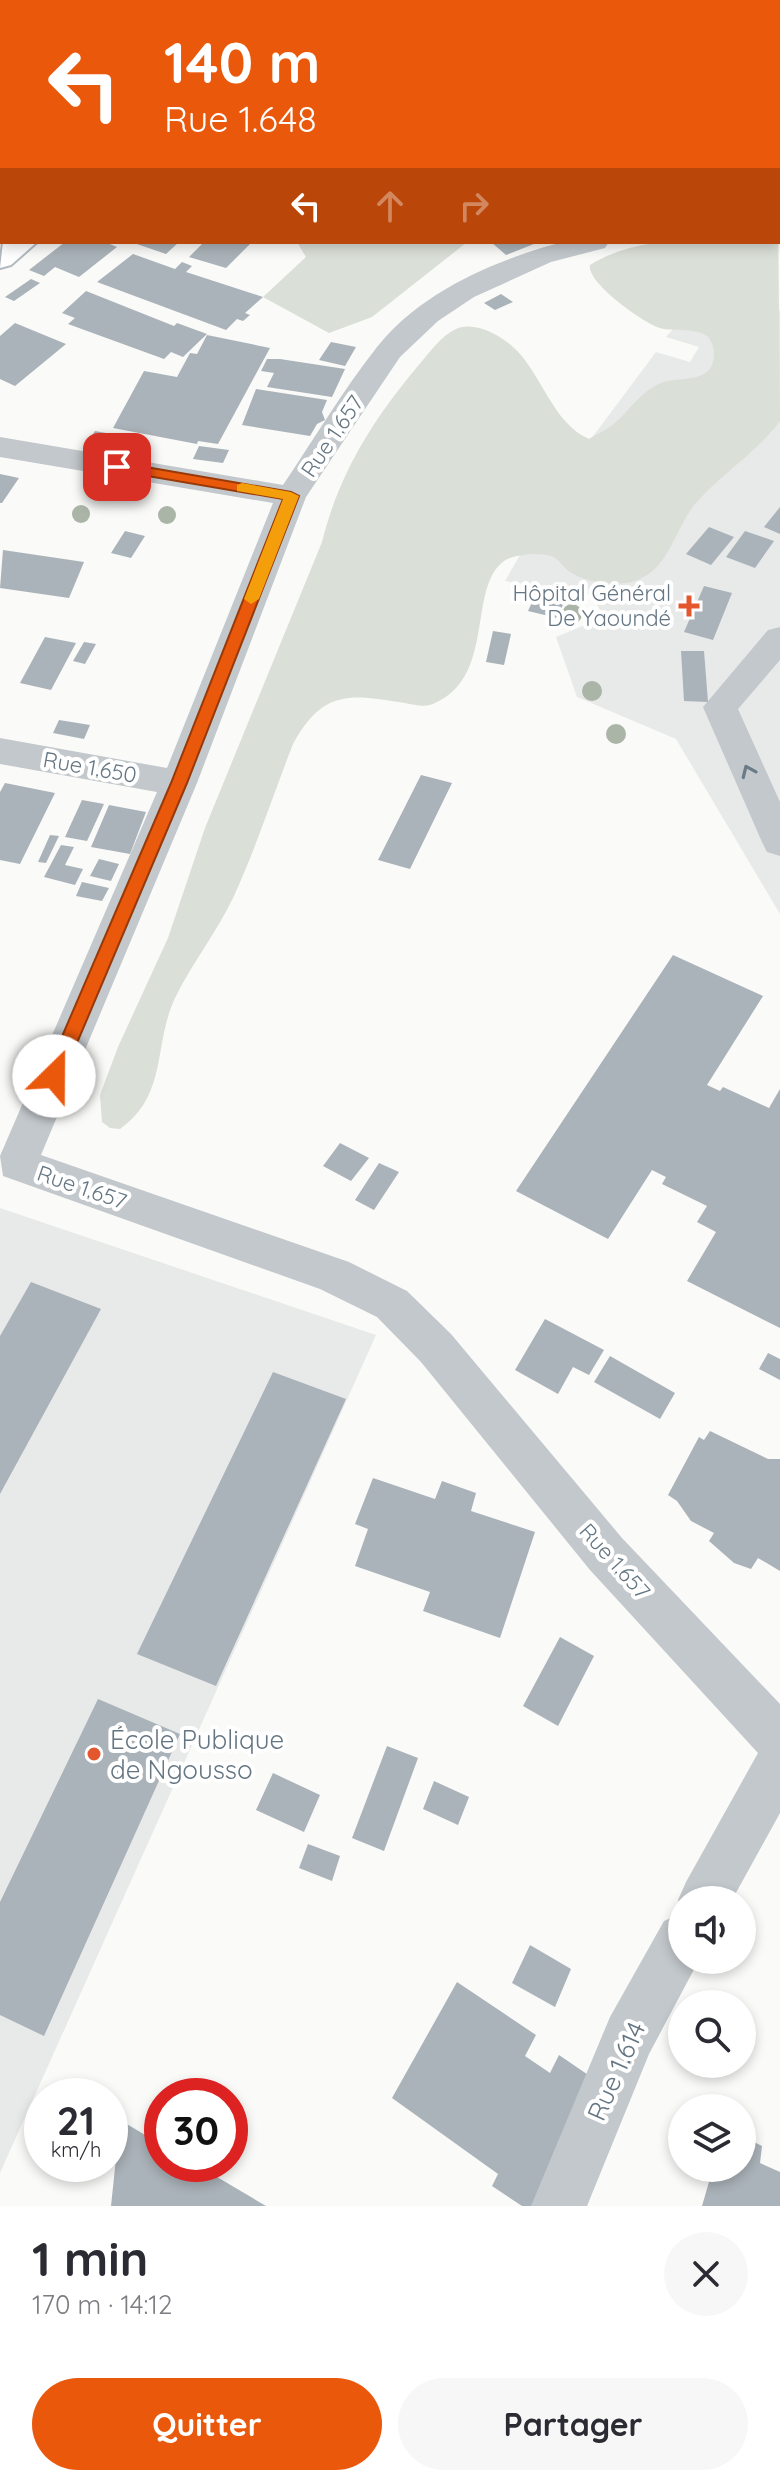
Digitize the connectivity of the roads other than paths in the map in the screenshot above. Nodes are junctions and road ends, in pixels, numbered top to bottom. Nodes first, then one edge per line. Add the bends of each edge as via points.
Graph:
1 (19, 244) edge
2 (587, 244) edge
3 (0, 259) edge
4 (0, 447) edge
5 (291, 496) junction
6 (780, 638) edge
7 (0, 751) edge
8 (179, 783) junction
9 (780, 842) edge
10 (8, 1163) edge
11 (780, 1740) edge
12 (780, 1763) edge
13 (712, 1886) edge
14 (668, 1965) edge
15 (559, 2206) edge

1 - 3 street
2 - 5 street, Rue 1.657 via 541,256 464,291 428,315 389,351
4 - 5 street
5 - 8 street, Rue 1.657
9 -> 6 street via 720,707
7 - 8 street, Rue 1.650
8 - 10 street, Rue 1.657
10 - 11 street, Rue 1.657 via 334,1275 392,1304 436,1348 606,1554
12 - 13 street
14 - 15 street, Rue 1.614 via 629,2036

